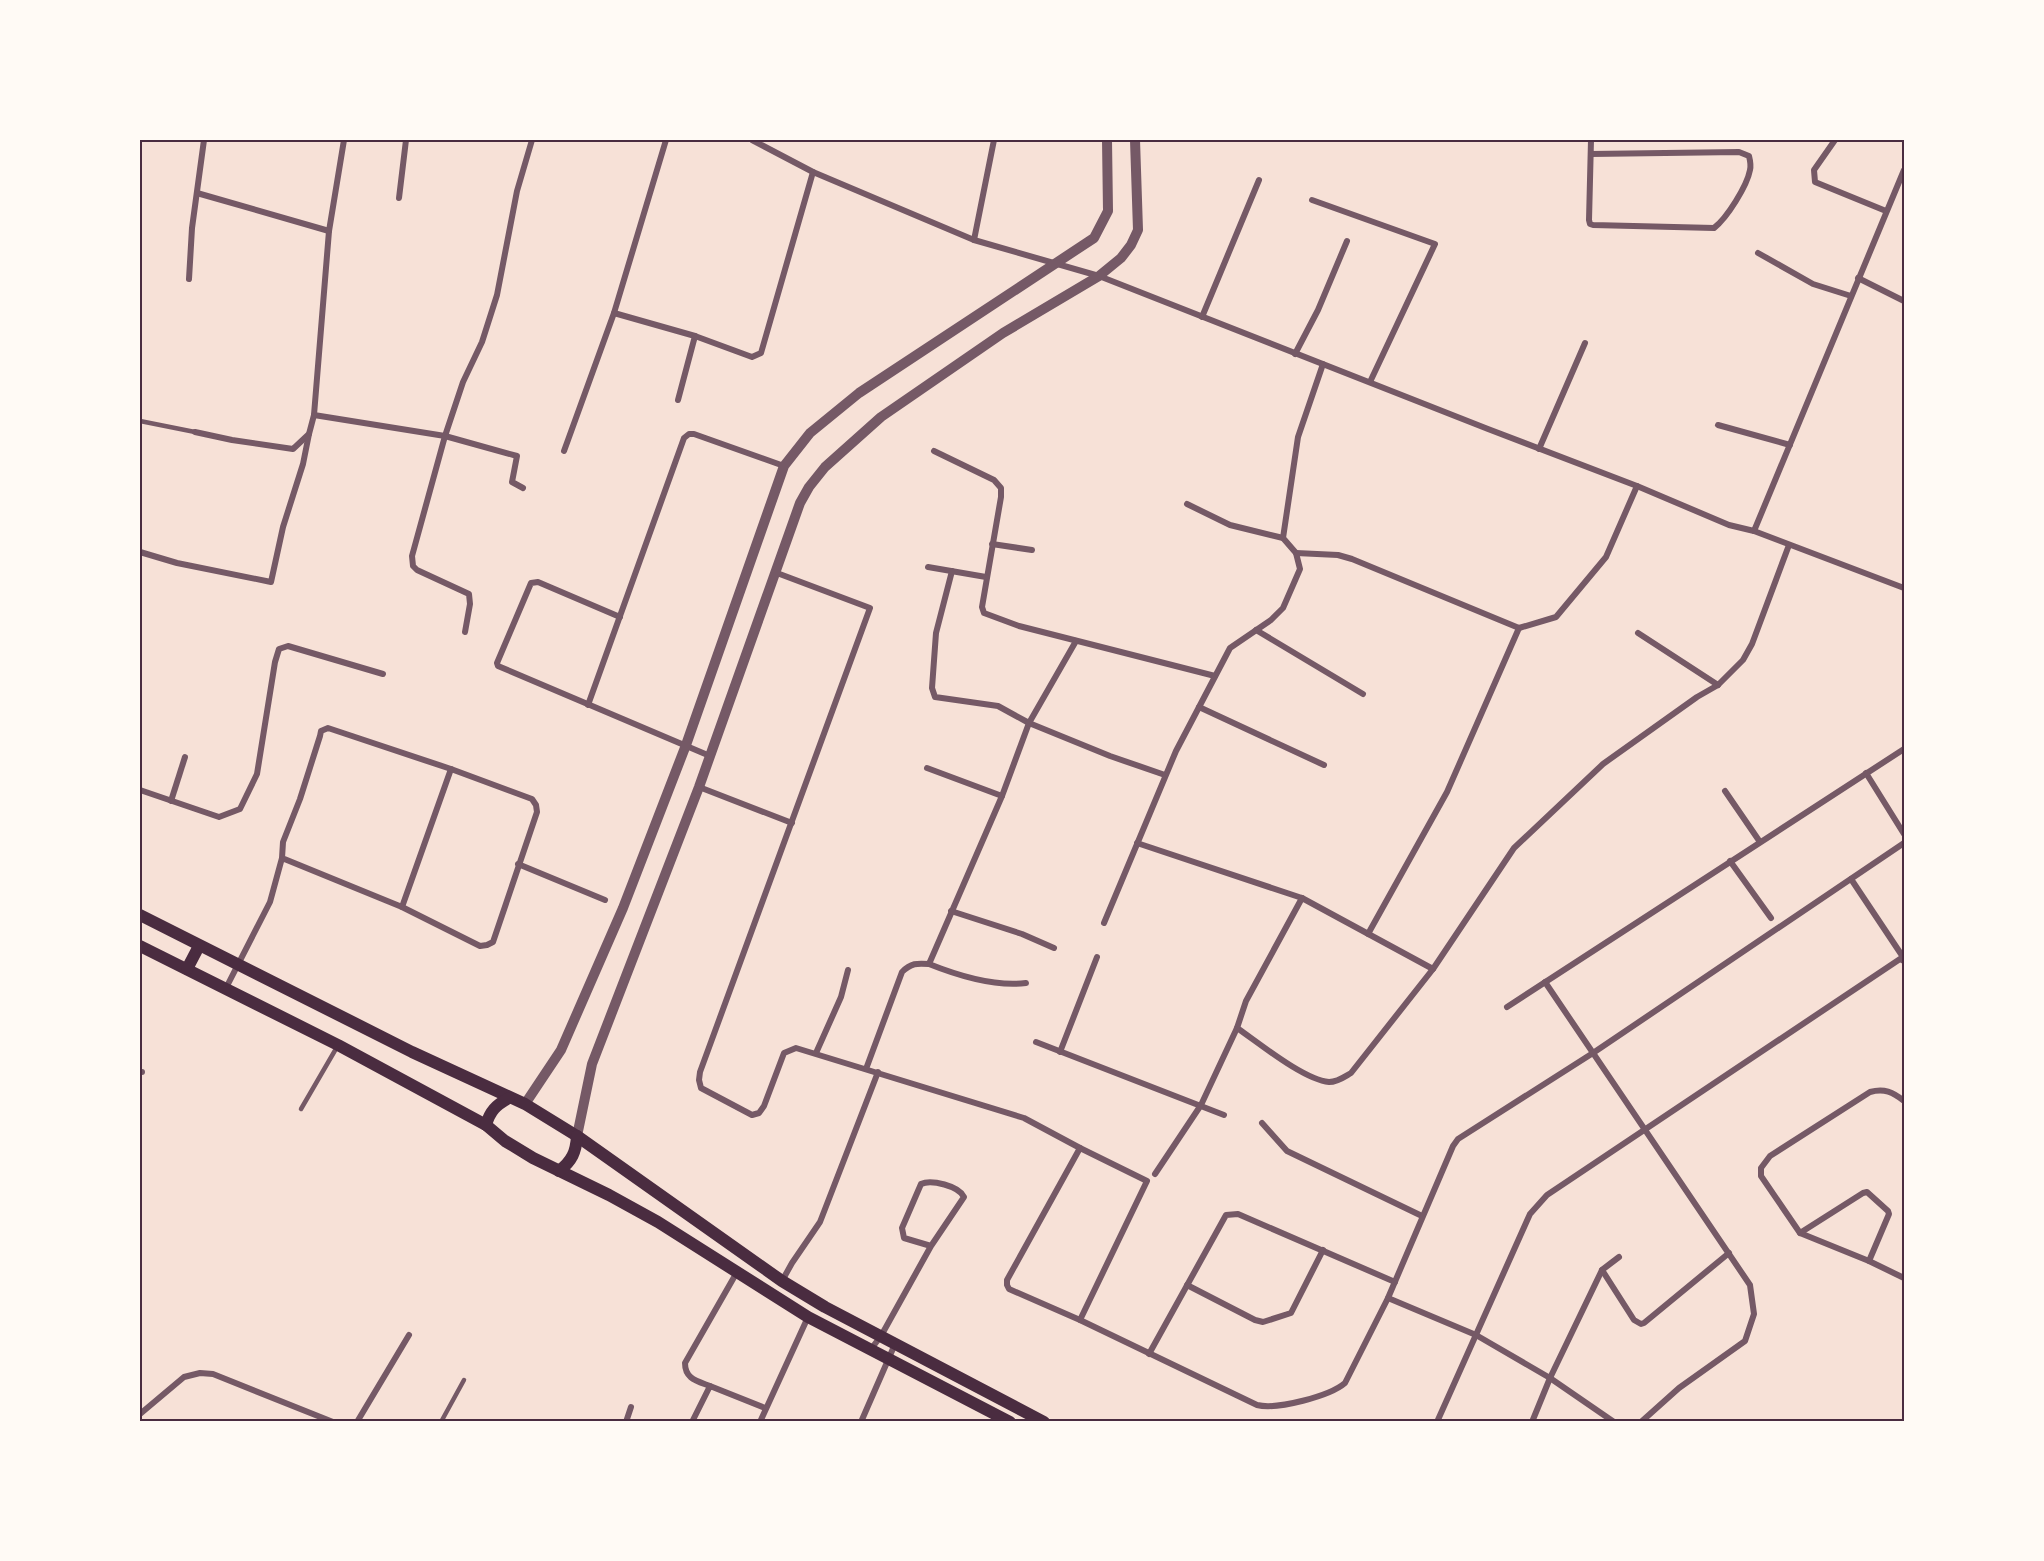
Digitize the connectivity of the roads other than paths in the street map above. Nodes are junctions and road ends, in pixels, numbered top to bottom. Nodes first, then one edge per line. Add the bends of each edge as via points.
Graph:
1 (204, 140) edge
2 (344, 140) edge
3 (406, 140) edge
4 (532, 140) edge
5 (666, 140) edge
6 (752, 140) edge
7 (994, 140) edge
8 (1107, 140) edge
9 (1135, 140) edge
10 (1591, 140) edge
11 (1835, 140) edge
12 (1591, 154) junction
13 (1905, 170) edge
14 (813, 172) junction
15 (1259, 180) dead end
16 (197, 193) junction
17 (399, 198) dead end
18 (1312, 200) dead end
19 (1886, 211) junction
20 (329, 231) junction
21 (974, 240) junction
22 (1347, 241) dead end
23 (1758, 253) dead end
24 (1056, 265) junction
25 (1099, 276) junction
26 (1858, 278) junction
27 (189, 279) dead end
28 (1851, 296) junction
29 (1905, 301) edge
30 (614, 313) junction
31 (1202, 317) junction
32 (695, 336) junction
33 (1585, 343) dead end
34 (1295, 354) junction
35 (1323, 364) junction
36 (1371, 382) junction
37 (678, 400) dead end
38 (314, 415) junction
39 (140, 421) edge
40 (1718, 425) dead end
41 (195, 432) joint
42 (309, 434) junction
43 (445, 436) junction
44 (1791, 445) junction
45 (1539, 449) junction
46 (564, 451) dead end
47 (934, 451) dead end
48 (784, 466) junction
49 (1637, 486) junction
50 (523, 488) dead end
51 (1187, 504) dead end
52 (1754, 531) junction
53 (1283, 538) junction
54 (992, 544) junction
55 (1789, 545) junction
56 (1032, 550) dead end
57 (140, 552) edge
58 (1296, 553) junction
59 (928, 567) dead end
60 (952, 571) junction
61 (777, 573) junction
62 (986, 577) junction
63 (1905, 588) edge
64 (620, 617) junction
65 (1520, 628) junction
66 (1256, 630) junction
67 (465, 632) dead end
68 (1638, 633) dead end
69 (1076, 641) junction
70 (383, 674) dead end
71 (1215, 676) junction
72 (1718, 685) junction
73 (1363, 694) dead end
74 (588, 705) junction
75 (1199, 707) junction
76 (1029, 723) junction
77 (686, 745) junction
78 (1905, 749) edge
79 (710, 756) junction
80 (185, 757) dead end
81 (1324, 765) dead end
82 (927, 768) dead end
83 (451, 769) junction
84 (1866, 773) junction
85 (1165, 775) junction
86 (699, 787) junction
87 (140, 790) edge
88 (1725, 791) dead end
89 (1002, 795) junction
90 (171, 801) junction
91 (792, 823) junction
92 (1905, 834) edge
93 (1760, 842) junction
94 (1137, 843) junction
95 (1905, 843) edge
96 (282, 858) junction
97 (1730, 861) junction
98 (518, 864) junction
99 (1851, 879) junction
100 (1302, 898) junction
101 (605, 900) dead end
102 (402, 907) junction
103 (951, 911) junction
104 (140, 915) edge
105 (1771, 918) dead end
106 (1104, 923) dead end
107 (1368, 934) junction
108 (140, 946) edge
109 (199, 946) junction
110 (1054, 948) dead end
111 (1097, 957) dead end
112 (1904, 957) edge
113 (929, 964) junction
114 (236, 965) junction
115 (187, 969) junction
116 (1433, 969) junction
117 (848, 970) dead end
118 (1545, 982) junction
119 (1026, 983) dead end
120 (225, 988) junction
121 (1507, 1006) dead end
122 (1237, 1028) junction
123 (1036, 1042) dead end
124 (338, 1045) junction
125 (1060, 1052) junction
126 (816, 1053) junction
127 (1593, 1053) junction
128 (866, 1069) junction
129 (878, 1072) junction
130 (509, 1098) junction
131 (1905, 1101) edge
132 (525, 1104) junction
133 (1201, 1105) junction
134 (301, 1109) dead end
135 (1224, 1115) dead end
136 (1262, 1123) dead end
137 (486, 1125) junction
138 (1645, 1130) junction
139 (577, 1136) junction
140 (1080, 1148) junction
141 (559, 1171) junction
142 (1155, 1174) dead end
143 (1422, 1216) junction
144 (1800, 1233) junction
145 (931, 1246) junction
146 (1323, 1250) junction
147 (1729, 1253) junction
148 (1619, 1257) dead end
149 (1869, 1261) junction
150 (1602, 1270) junction
151 (737, 1271) junction
152 (1905, 1278) edge
153 (782, 1281) junction
154 (1395, 1282) junction
155 (1187, 1285) junction
156 (1388, 1298) junction
157 (808, 1317) junction
158 (1080, 1320) junction
159 (409, 1335) dead end
160 (1476, 1335) junction
161 (881, 1336) junction
162 (895, 1344) junction
163 (871, 1350) junction
164 (1149, 1354) junction
165 (889, 1360) junction
166 (1550, 1378) junction
167 (464, 1380) dead end
168 (710, 1386) junction
169 (631, 1407) dead end
170 (765, 1408) junction
171 (140, 1414) edge
172 (333, 1422) edge
173 (357, 1422) edge
174 (441, 1422) edge
175 (626, 1422) edge
176 (692, 1422) edge
177 (760, 1422) edge
178 (861, 1422) edge
179 (1010, 1422) edge
180 (1044, 1422) edge
181 (1437, 1422) edge
182 (1532, 1422) edge
183 (1614, 1422) edge
184 (1641, 1422) edge

1 - 16 street
2 - 20 street
3 - 17 street
4 - 43 street via 517,191 496,295
5 - 30 street
6 - 14 street
7 - 21 street
8 - 24 street via 1108,211 1094,238
9 - 25 street via 1138,230 1121,258
10 - 12 street
11 - 19 street via 1814,170 1815,182
12 - 12 street via 1592,225 1714,228 1745,185 1750,170 1749,156 1739,152
13 - 19 street
14 - 21 street
14 - 32 street via 760,352 752,357
15 - 31 street
16 - 20 street
16 - 27 street
18 - 36 street via 1435,244
19 - 26 street
20 - 38 street
21 - 24 street
22 - 34 street
23 - 28 street via 1813,284
24 - 25 street
24 - 48 street via 859,393 810,433
25 - 31 street
25 - 61 street via 1003,333 890,411 825,467 800,503
26 - 28 street
26 - 29 street
28 - 44 street
30 - 32 street
30 - 46 street
31 - 34 street
32 - 37 street
33 - 45 street
34 - 35 street
35 - 36 street
35 - 53 street via 1298,437
36 - 45 street
38 - 42 street
38 - 43 street
39 - 41 lane
40 - 44 street
41 - 42 street via 293,449
42 - 57 street via 271,582
43 - 50 street via 517,456 512,482
43 - 67 street via 412,566 469,594
44 - 52 street
45 - 49 street
47 - 54 street via 998,483 1001,497
48 - 64 street via 688,434
48 - 77 street
49 - 52 street via 1730,525
49 - 65 street via 1606,557 1556,617
51 - 53 street via 1230,525
52 - 55 street
53 - 58 street
54 - 56 street
54 - 62 street
55 - 63 street
55 - 72 street via 1752,644 1743,660
58 - 65 street via 1353,559
58 - 66 street via 1300,569 1283,608
59 - 60 street
60 - 62 street
60 - 76 street via 936,633 933,694 940,699 998,706
61 - 79 street
61 - 91 street via 870,608
62 - 69 street via 984,613
64 - 74 street
64 - 74 street via 538,582 531,583 497,660 498,666
65 - 107 street via 1447,792
66 - 71 street via 1230,648
66 - 73 street
68 - 72 street
69 - 71 street
69 - 76 street
70 - 90 street via 288,646 279,650 257,774 240,809 219,817
71 - 75 street
72 - 116 street via 1604,764 1514,848
74 - 77 street
75 - 81 street
75 - 85 street
76 - 85 street
76 - 89 street
77 - 79 street
77 - 132 street via 623,908 561,1050
78 - 84 street
79 - 86 street
80 - 90 street
82 - 89 street
83 - 96 street via 324,729 283,842
83 - 98 street via 532,799 537,812
83 - 102 street
84 - 92 street
84 - 93 street
85 - 94 street
86 - 91 street
86 - 139 street via 592,1064
87 - 90 street
88 - 93 street
89 - 103 street
91 - 126 street via 700,1072 701,1088 752,1114 759,1113 784,1053 796,1048
93 - 97 street
94 - 100 street
94 - 106 street
95 - 99 street
96 - 102 street
96 - 114 street via 270,902
97 - 105 street
97 - 118 street
98 - 101 street
98 - 102 street via 493,942 487,945 480,946
99 - 112 street
99 - 127 street
100 - 107 street
100 - 122 street via 1246,1001
103 - 110 street
103 - 113 street
104 - 109 main road
107 - 116 street
108 - 115 main road
109 - 114 main road
109 - 115 main road
111 - 125 street
112 - 138 street
113 - 119 street via 950,973 1008,985
113 - 128 street via 909,965 902,972
114 - 120 street
114 - 130 main road
115 - 120 main road
116 - 122 street via 1351,1073 1337,1082 1306,1074
117 - 126 street via 841,997
118 - 121 street
118 - 127 street
120 - 124 main road
122 - 133 street
123 - 125 street
124 - 134 lane
124 - 137 main road
125 - 133 street
126 - 128 street
127 - 138 street
127 - 143 street via 1458,1139
128 - 129 street
129 - 140 street via 1024,1118
129 - 153 street via 820,1222
130 - 132 main road
130 - 137 main road via 495,1106
131 - 144 street via 1887,1091 1870,1092 1763,1162 1761,1176
132 - 139 main road
133 - 135 street
133 - 142 street
136 - 143 street via 1287,1150
137 - 141 main road via 514,1147
138 - 147 street
138 - 160 street via 1547,1195 1530,1214
139 - 141 main road via 570,1162
139 - 153 main road
140 - 158 street via 1147,1181
140 - 158 street via 1006,1285
141 - 151 main road via 658,1222
143 - 154 street
144 - 149 street
144 - 149 street via 1867,1192 1889,1214
145 - 145 street via 902,1234 921,1184 927,1182 958,1190 964,1197
145 - 161 street
146 - 154 street
146 - 155 street via 1291,1312 1279,1318 1255,1320
146 - 155 street via 1238,1214 1226,1215
147 - 150 street via 1641,1324 1634,1320
147 - 184 street via 1750,1285 1754,1314 1745,1341 1679,1388
148 - 150 street
149 - 152 street
150 - 166 street
151 - 157 main road
151 - 168 street via 685,1363 688,1377
153 - 161 main road
154 - 156 street
155 - 164 street
156 - 160 street
156 - 164 street via 1339,1389 1277,1407 1257,1405
157 - 163 main road
157 - 170 street
158 - 164 street
159 - 173 street
160 - 166 street
160 - 181 street
161 - 162 main road
161 - 163 street
162 - 165 street
162 - 180 main road
163 - 165 main road
165 - 178 street
165 - 179 main road
166 - 182 street
166 - 183 street
167 - 174 lane
168 - 170 street
168 - 176 street
169 - 175 street
170 - 177 street
171 - 172 street via 184,1377 200,1373 213,1374

